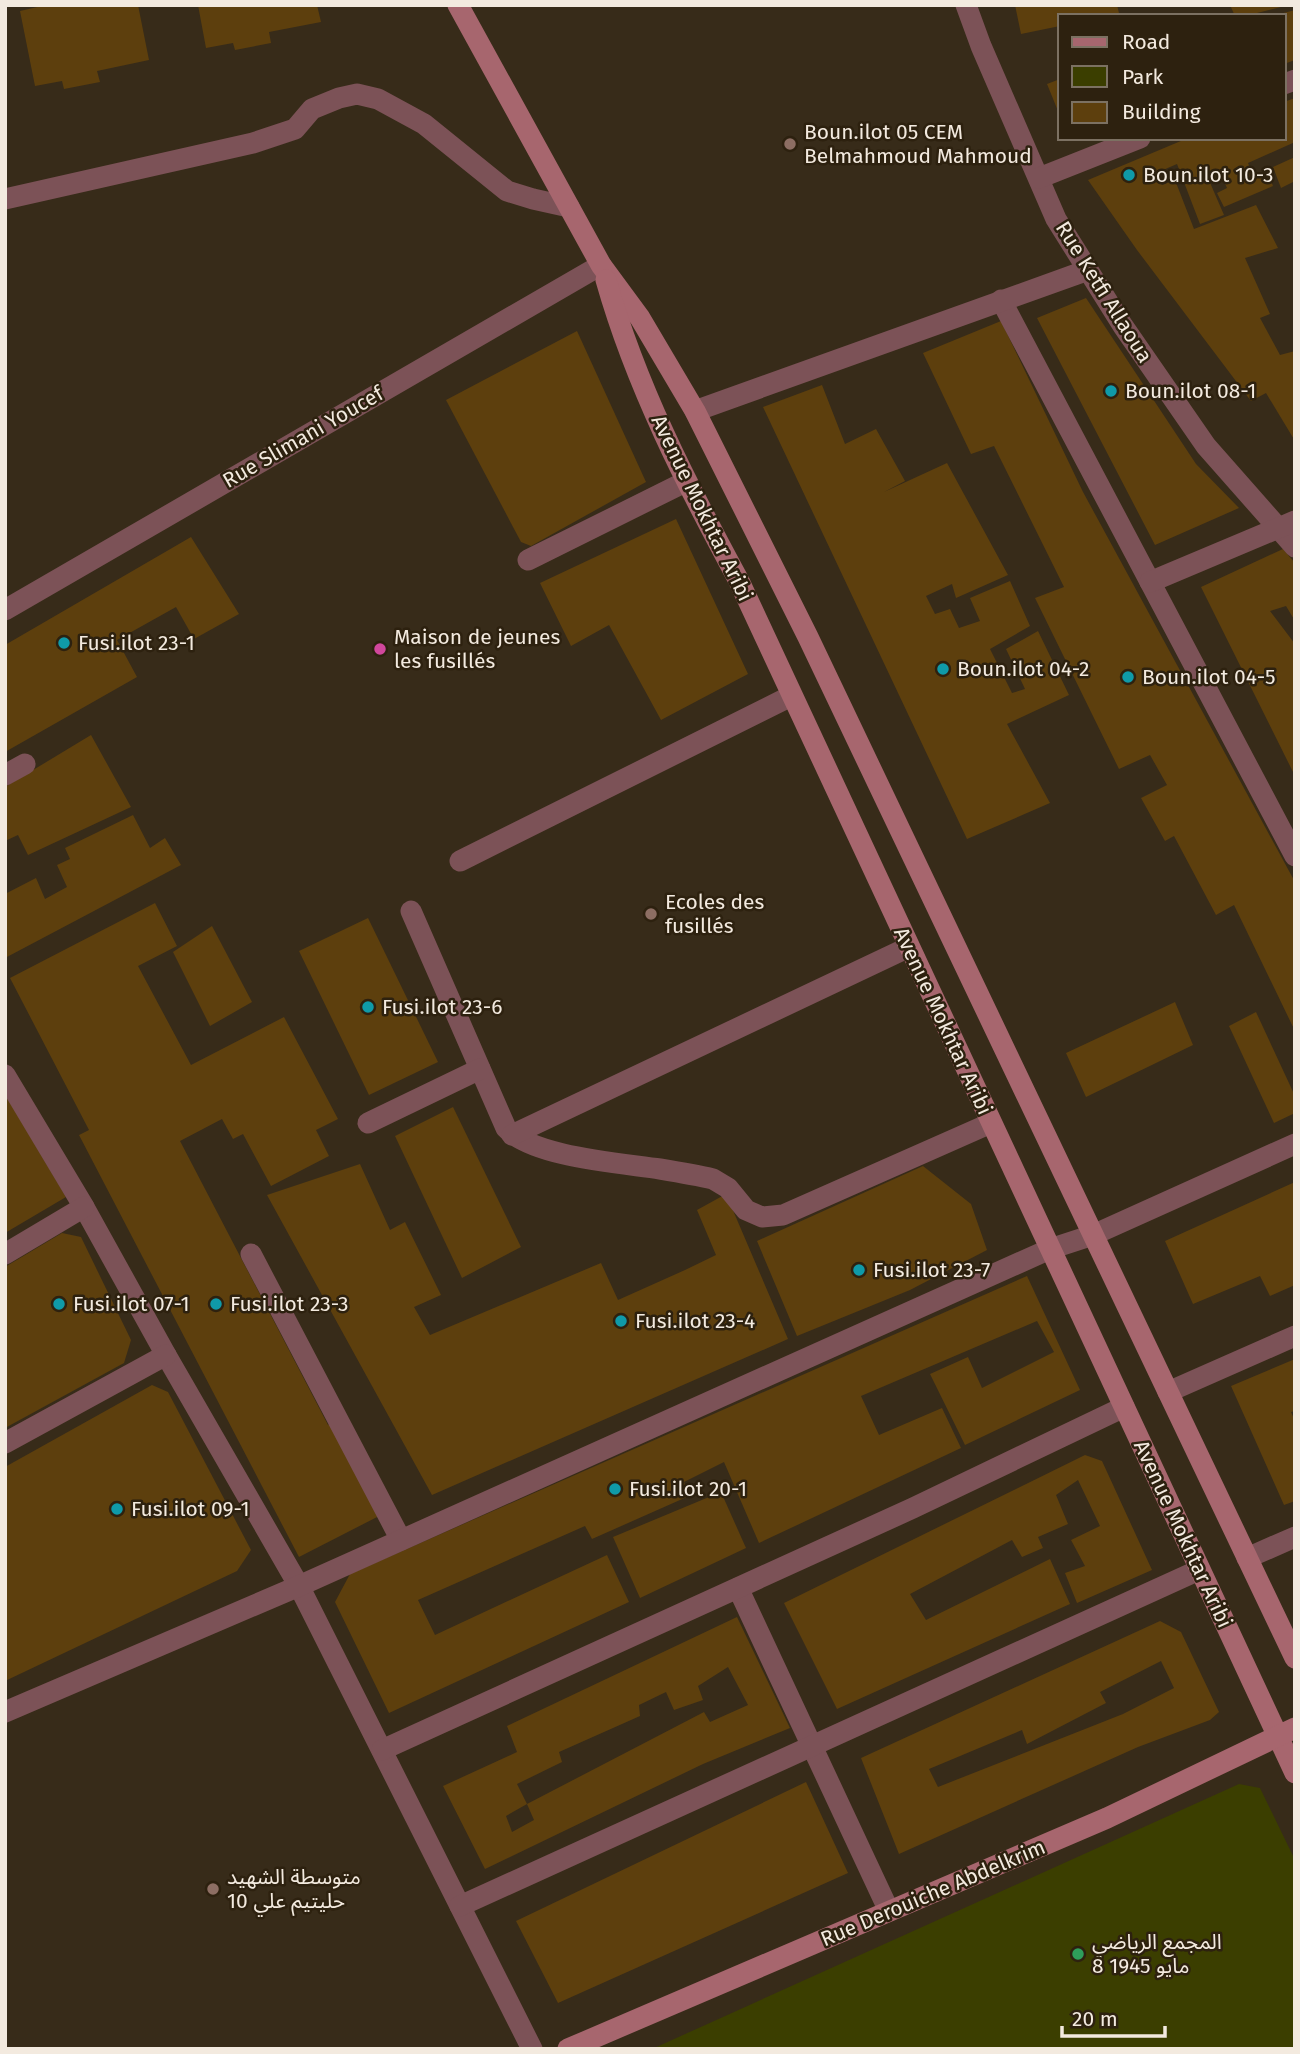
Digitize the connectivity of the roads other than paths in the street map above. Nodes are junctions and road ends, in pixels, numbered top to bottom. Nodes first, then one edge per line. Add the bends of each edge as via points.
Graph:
1 (458, 5) edge
2 (966, 5) edge
3 (1135, 140) edge
4 (1038, 178) junction
5 (5, 199) edge
6 (569, 207) junction
7 (601, 265) junction
8 (1088, 270) junction
9 (1001, 300) junction
10 (695, 411) junction
11 (685, 482) junction
12 (1287, 525) edge
13 (1295, 547) edge
14 (528, 560) dead end
15 (1150, 582) junction
16 (5, 610) edge
17 (791, 696) junction
18 (25, 764) dead end
19 (5, 775) edge
20 (1295, 856) edge
21 (460, 861) dead end
22 (411, 911) dead end
23 (909, 947) junction
24 (480, 1069) junction
25 (5, 1075) edge
26 (368, 1123) dead end
27 (991, 1123) junction
28 (512, 1135) junction
29 (1295, 1144) edge
30 (84, 1207) junction
31 (1093, 1235) junction
32 (1050, 1249) junction
33 (5, 1254) edge
34 (251, 1254) dead end
35 (1295, 1336) edge
36 (166, 1355) junction
37 (1168, 1392) junction
38 (1124, 1407) junction
39 (5, 1443) edge
40 (1295, 1537) edge
41 (401, 1540) junction
42 (1247, 1558) junction
43 (1199, 1570) junction
44 (299, 1586) junction
45 (738, 1588) junction
46 (1295, 1658) edge
47 (5, 1713) edge
48 (1286, 1732) edge
49 (813, 1745) junction
50 (382, 1750) junction
51 (1295, 1773) edge
52 (460, 1906) junction
53 (889, 1912) junction
54 (532, 2049) edge
55 (568, 2049) edge

1 - 6 main road, Avenue Mokhtar Aribi
2 - 4 street, Rue Ketfi Allaoua
3 - 4 street
4 - 8 street, Rue Ketfi Allaoua via 1056,219
5 - 6 street via 253,143 295,129 312,109 356,94 378,99 424,124 507,191
6 - 7 main road, Avenue Mokhtar Aribi
7 - 10 main road, Avenue Mokhtar Aribi via 640,318
7 - 11 main road, Avenue Mokhtar Aribi via 620,331
7 - 16 street, Rue Slimani Youcef
8 - 9 street
8 - 12 street, Rue Ketfi Allaoua via 1206,446
9 - 10 street
9 - 15 street
10 - 31 main road, Avenue Mokhtar Aribi
11 - 14 street
11 - 17 main road, Avenue Mokhtar Aribi
12 - 13 street, Rue Ketfi Allaoua
12 - 15 street
15 - 20 street
17 - 21 street
17 - 23 main road, Avenue Mokhtar Aribi
18 - 19 street
22 - 24 street
23 - 27 main road, Avenue Mokhtar Aribi
23 - 28 street
24 - 26 street
24 - 28 street
25 - 30 street
27 - 28 street via 783,1215 762,1217 746,1210 728,1188 713,1179 582,1158
27 - 32 main road, Avenue Mokhtar Aribi
29 - 31 street
30 - 33 street
30 - 36 street
31 - 32 street
31 - 37 main road, Avenue Mokhtar Aribi
32 - 38 main road, Avenue Mokhtar Aribi
32 - 41 street
34 - 41 street
35 - 37 street
36 - 39 street
36 - 44 street
37 - 42 main road, Avenue Mokhtar Aribi
38 - 43 main road, Avenue Mokhtar Aribi
38 - 45 street
40 - 42 street
41 - 44 street
42 - 46 main road, Avenue Mokhtar Aribi
43 - 48 main road, Avenue Mokhtar Aribi
43 - 49 street
44 - 47 street
44 - 50 street
45 - 49 street
45 - 50 street
48 - 51 main road, Avenue Mokhtar Aribi
48 - 53 main road, Rue Derouiche Abdelkrim via 1107,1818
49 - 52 street
49 - 53 street
50 - 52 street
52 - 54 street
53 - 55 main road, Rue Derouiche Abdelkrim

